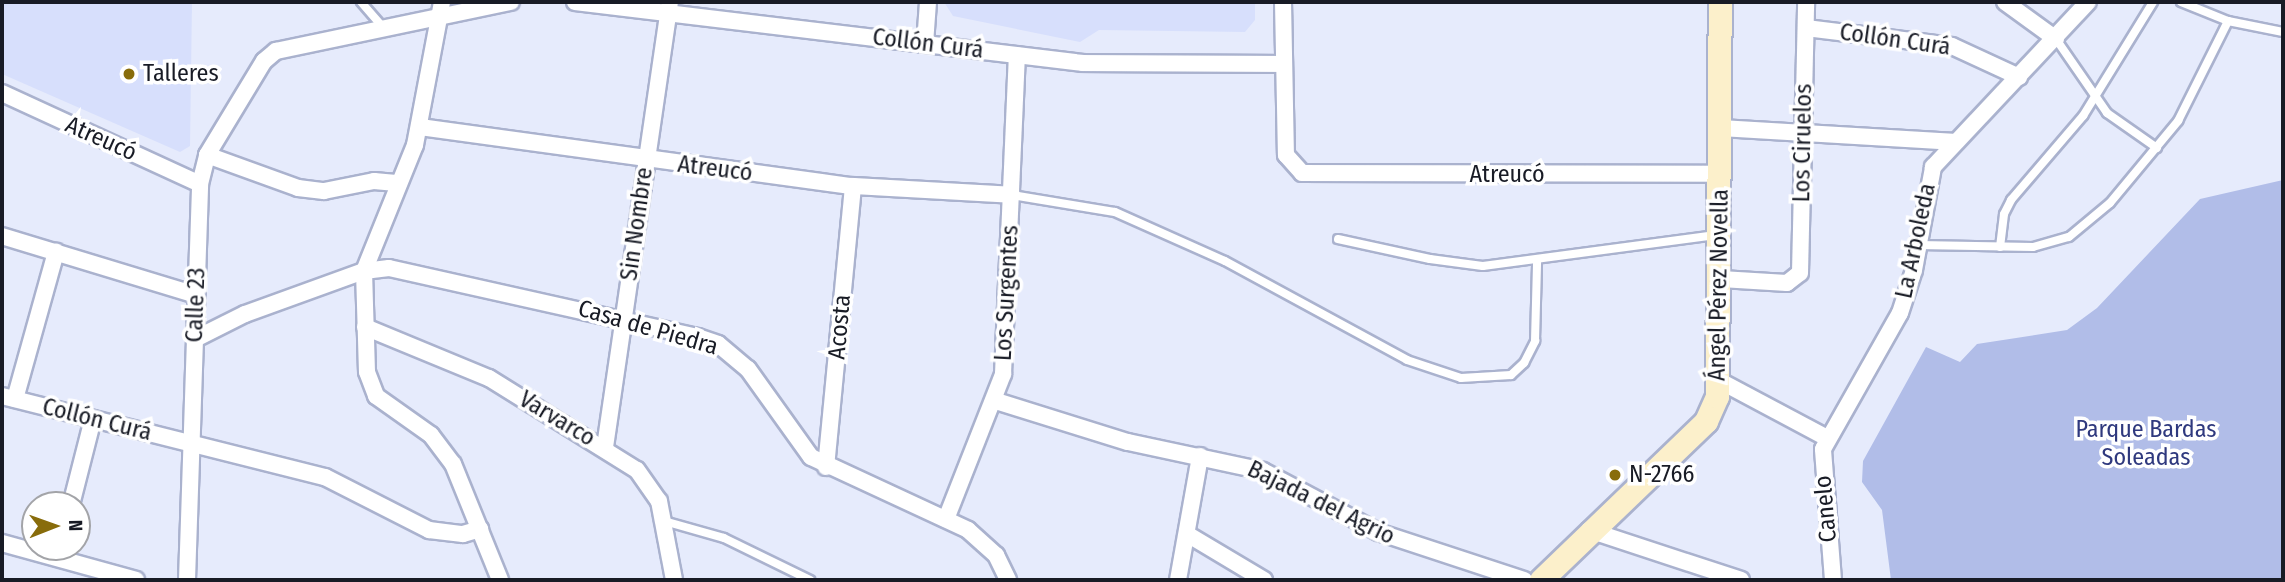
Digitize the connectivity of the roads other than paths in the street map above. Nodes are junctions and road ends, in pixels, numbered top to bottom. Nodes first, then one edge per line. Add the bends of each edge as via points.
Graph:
1 (361, 2) edge
2 (511, 2) edge
3 (575, 2) edge
4 (928, 2) edge
5 (1283, 2) edge
6 (1720, 2) edge
7 (1806, 2) edge
8 (2004, 2) edge
9 (2088, 2) edge
10 (2153, 2) edge
11 (2181, 2) edge
12 (669, 7) edge
13 (441, 8) edge
14 (2228, 21) junction
15 (383, 27) junction
16 (1806, 28) junction
17 (2283, 32) edge
18 (2056, 39) junction
19 (925, 44) junction
20 (1017, 55) junction
21 (1284, 64) junction
22 (2019, 77) junction
23 (2, 93) edge
24 (2095, 97) junction
25 (420, 127) junction
26 (1720, 128) junction
27 (1803, 133) junction
28 (1953, 142) junction
29 (2157, 148) junction
30 (207, 155) junction
31 (646, 161) junction
32 (1720, 174) junction
33 (399, 183) junction
34 (200, 184) junction
35 (853, 186) junction
36 (1012, 195) junction
37 (1720, 234) junction
38 (2, 236) edge
39 (1338, 239) dead end
40 (1917, 245) junction
41 (2000, 247) junction
42 (56, 252) junction
43 (1537, 262) junction
44 (364, 271) junction
45 (1721, 279) junction
46 (196, 295) junction
47 (623, 317) junction
48 (365, 327) junction
49 (195, 340) junction
50 (1720, 381) junction
51 (8, 398) edge
52 (996, 401) junction
53 (93, 419) junction
54 (1827, 438) junction
55 (192, 445) junction
56 (605, 447) junction
57 (1200, 456) junction
58 (826, 467) junction
59 (75, 491) edge
60 (946, 519) junction
61 (664, 521) junction
62 (480, 529) junction
63 (1589, 530) junction
64 (1187, 534) junction
65 (2, 542) edge
66 (21, 545) edge
67 (74, 561) edge
68 (100, 576) edge
69 (136, 580) edge
70 (187, 580) edge
71 (500, 580) edge
72 (674, 580) edge
73 (810, 580) edge
74 (1008, 580) edge
75 (1178, 580) edge
76 (1264, 580) edge
77 (1524, 580) edge
78 (1541, 580) edge
79 (1741, 580) edge
80 (1833, 580) edge

1 - 15 lane
2 - 13 street
3 - 12 street, Collón Curá
4 - 19 street
5 - 21 street
6 - 26 main road, Ángel Pérez Novella
7 - 16 street, Los Ciruelos
8 - 18 street
9 - 18 street, La Arboleda
10 - 24 lane
11 - 14 lane
12 - 19 street, Collón Curá
12 - 31 street, Sin Nombre
13 - 15 street
13 - 25 street
14 - 17 lane
14 - 29 lane via 2183,113
15 - 30 street, Calle 23 via 276,51 264,61
16 - 22 street, Collón Curá via 1952,46
16 - 27 street, Los Ciruelos
18 - 22 street, La Arboleda
18 - 24 lane
19 - 20 street, Collón Curá
20 - 21 street, Collón Curá via 1109,64
20 - 36 street, Los Surgentes
21 - 32 street, Atreucó via 1286,155 1295,170 1319,176
22 - 28 street, La Arboleda
23 - 34 street, Atreucó
24 - 29 lane via 2119,124
24 - 41 lane via 2011,200 2004,214
25 - 31 street, Atreucó
25 - 33 street
26 - 27 street
26 - 32 main road, Ángel Pérez Novella
27 - 28 street
27 - 45 street, Los Ciruelos via 1800,265 1793,281
28 - 40 street, La Arboleda via 1933,167
29 - 41 lane via 2110,203 2069,237 2033,247
30 - 33 street via 298,187 324,191 374,181
30 - 34 street, Calle 23
31 - 35 street, Atreucó
31 - 47 street, Sin Nombre
32 - 37 main road, Ángel Pérez Novella
33 - 44 street
34 - 46 street, Calle 23
35 - 36 street, Atreucó
35 - 58 street, Acosta
36 - 43 lane via 1115,212 1226,261 1408,360 1461,378 1511,375 1524,363 1535,341
36 - 52 street, Los Surgentes via 1006,357
37 - 43 lane
37 - 45 main road, Ángel Pérez Novella
38 - 42 street
39 - 43 lane via 1457,264
40 - 41 lane
40 - 54 street, La Arboleda via 1900,313
42 - 46 street
42 - 51 street
44 - 47 street, Casa de Piedra via 412,270
44 - 48 street
44 - 49 street, Casa de Piedra via 246,314
45 - 50 main road, Ángel Pérez Novella
46 - 49 street, Calle 23
47 - 56 street, Sin Nombre
47 - 58 street, Casa de Piedra via 719,344 734,355 799,444
48 - 56 street, Varvarco via 489,378
48 - 62 street via 367,372 376,396 443,448
49 - 55 street, Calle 23
50 - 54 street
50 - 63 main road, Ángel Pérez Novella via 1706,421
51 - 53 street, Collón Curá
52 - 57 street, Bajada del Agrio via 1128,442
52 - 60 street, Los Surgentes
53 - 55 street, Collón Curá
53 - 59 street
54 - 80 street, Canelo via 1822,473
55 - 62 street, Collón Curá via 326,477 429,530 463,534
55 - 70 street, Calle 23
56 - 61 street, Varvarco via 650,485
57 - 64 street
57 - 77 street, Bajada del Agrio via 1263,471 1378,532
58 - 60 street, Casa de Piedra
60 - 74 street, Casa de Piedra via 983,541
61 - 72 street, Varvarco
61 - 73 lane via 724,538
62 - 71 street
63 - 78 main road, Ángel Pérez Novella
63 - 79 street
64 - 75 street
64 - 76 street
65 - 66 street
67 - 68 street
68 - 69 street

